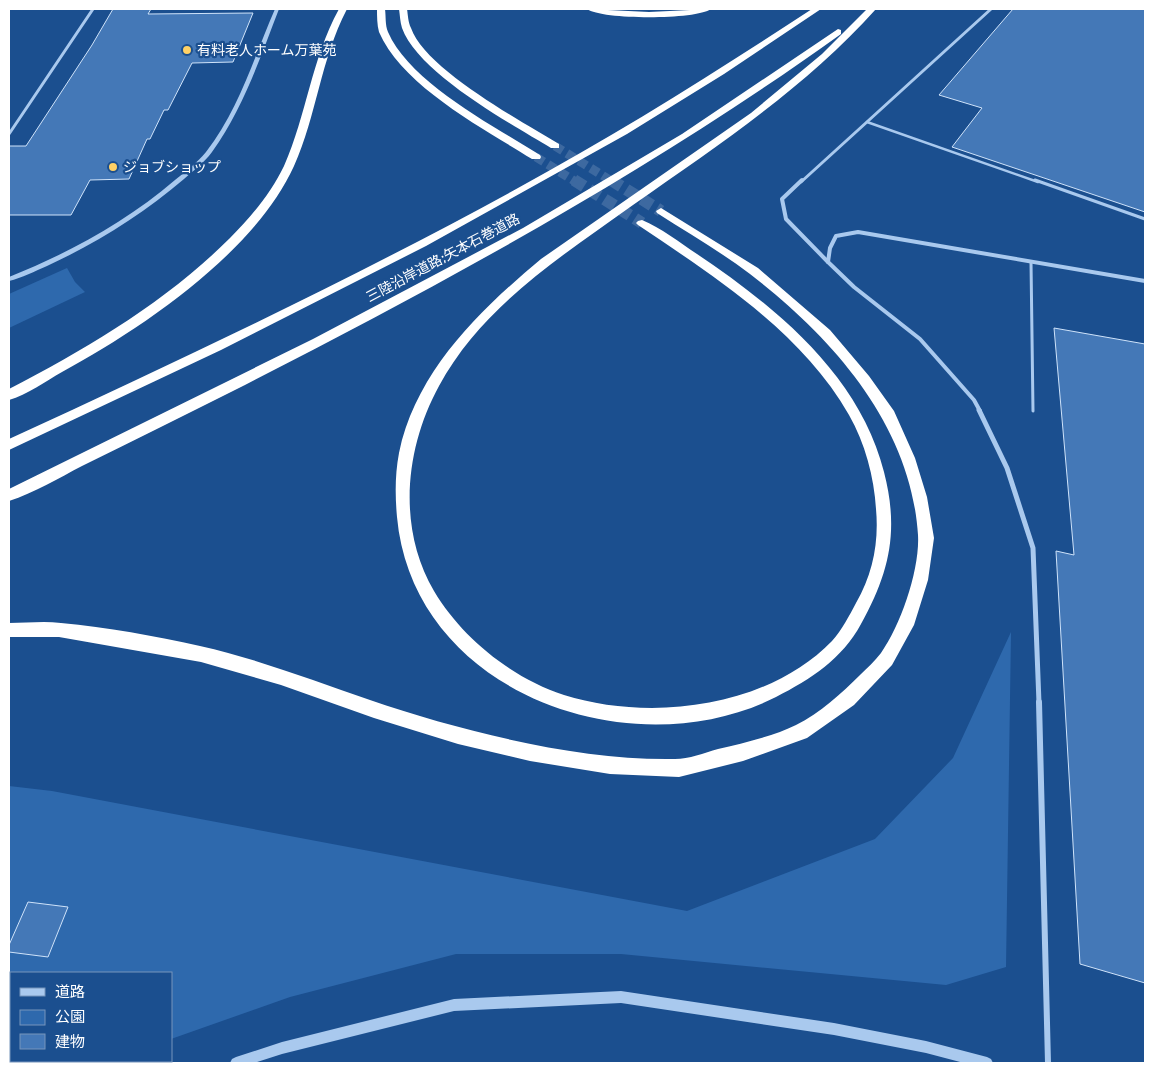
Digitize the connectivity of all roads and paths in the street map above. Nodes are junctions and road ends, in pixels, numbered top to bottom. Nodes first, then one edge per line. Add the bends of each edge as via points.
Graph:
1 (93, 9) edge
2 (277, 9) edge
3 (343, 9) edge
4 (382, 9) edge
5 (402, 9) edge
6 (591, 9) edge
7 (707, 9) edge
8 (817, 9) edge
9 (871, 9) edge
10 (991, 9) edge
11 (867, 122) junction
12 (9, 134) edge
13 (555, 146) tunnel mouth
14 (536, 157) tunnel mouth
15 (661, 211) tunnel mouth
16 (1145, 219) edge
17 (642, 223) tunnel mouth
18 (828, 262) junction
19 (1031, 262) junction
20 (9, 279) edge
21 (1145, 282) edge
22 (9, 395) edge
23 (1033, 412) dead end
24 (9, 445) edge
25 (9, 495) edge
26 (9, 630) edge
27 (236, 1063) edge
28 (987, 1063) edge
29 (1048, 1063) edge

1 - 12 street
2 - 20 street via 233,115 208,154 164,195 105,232 34,270
3 - 22 highway via 325,44 288,166 255,217 206,268 143,318 72,362
4 - 14 highway via 382,30 388,43 413,72 454,104
5 - 13 highway via 405,26 425,56 451,79
6 - 7 highway via 638,15
8 - 24 highway, 三陸沿岸道路;矢本石巻道路 via 690,93 481,212 291,310
9 - 17 highway via 825,56 754,115 514,287 450,357 415,420 403,465 402,512 411,556 430,600 458,636 499,670 540,694 589,710 636,717 696,714 752,700 807,673 844,638 867,598 882,563 884,525 882,491 870,447 852,409 828,374 794,337 716,271
9 - 25 highway, 三陸沿岸道路;矢本石巻道路 via 727,109 515,238 312,346
10 - 11 street
11 - 16 lane
11 - 18 street via 782,199 786,219
15 - 26 highway via 754,271 826,333 889,416 908,458 920,497 926,538 920,580 908,620 886,660 848,699 801,732 743,752 679,768 610,766 458,735 202,654 59,630
18 - 19 street via 836,236 858,232
18 - 29 street via 920,339 974,400 1007,468 1032,548
19 - 21 street
19 - 23 lane
27 - 28 street via 282,1048 454,1005 621,996 834,1029

